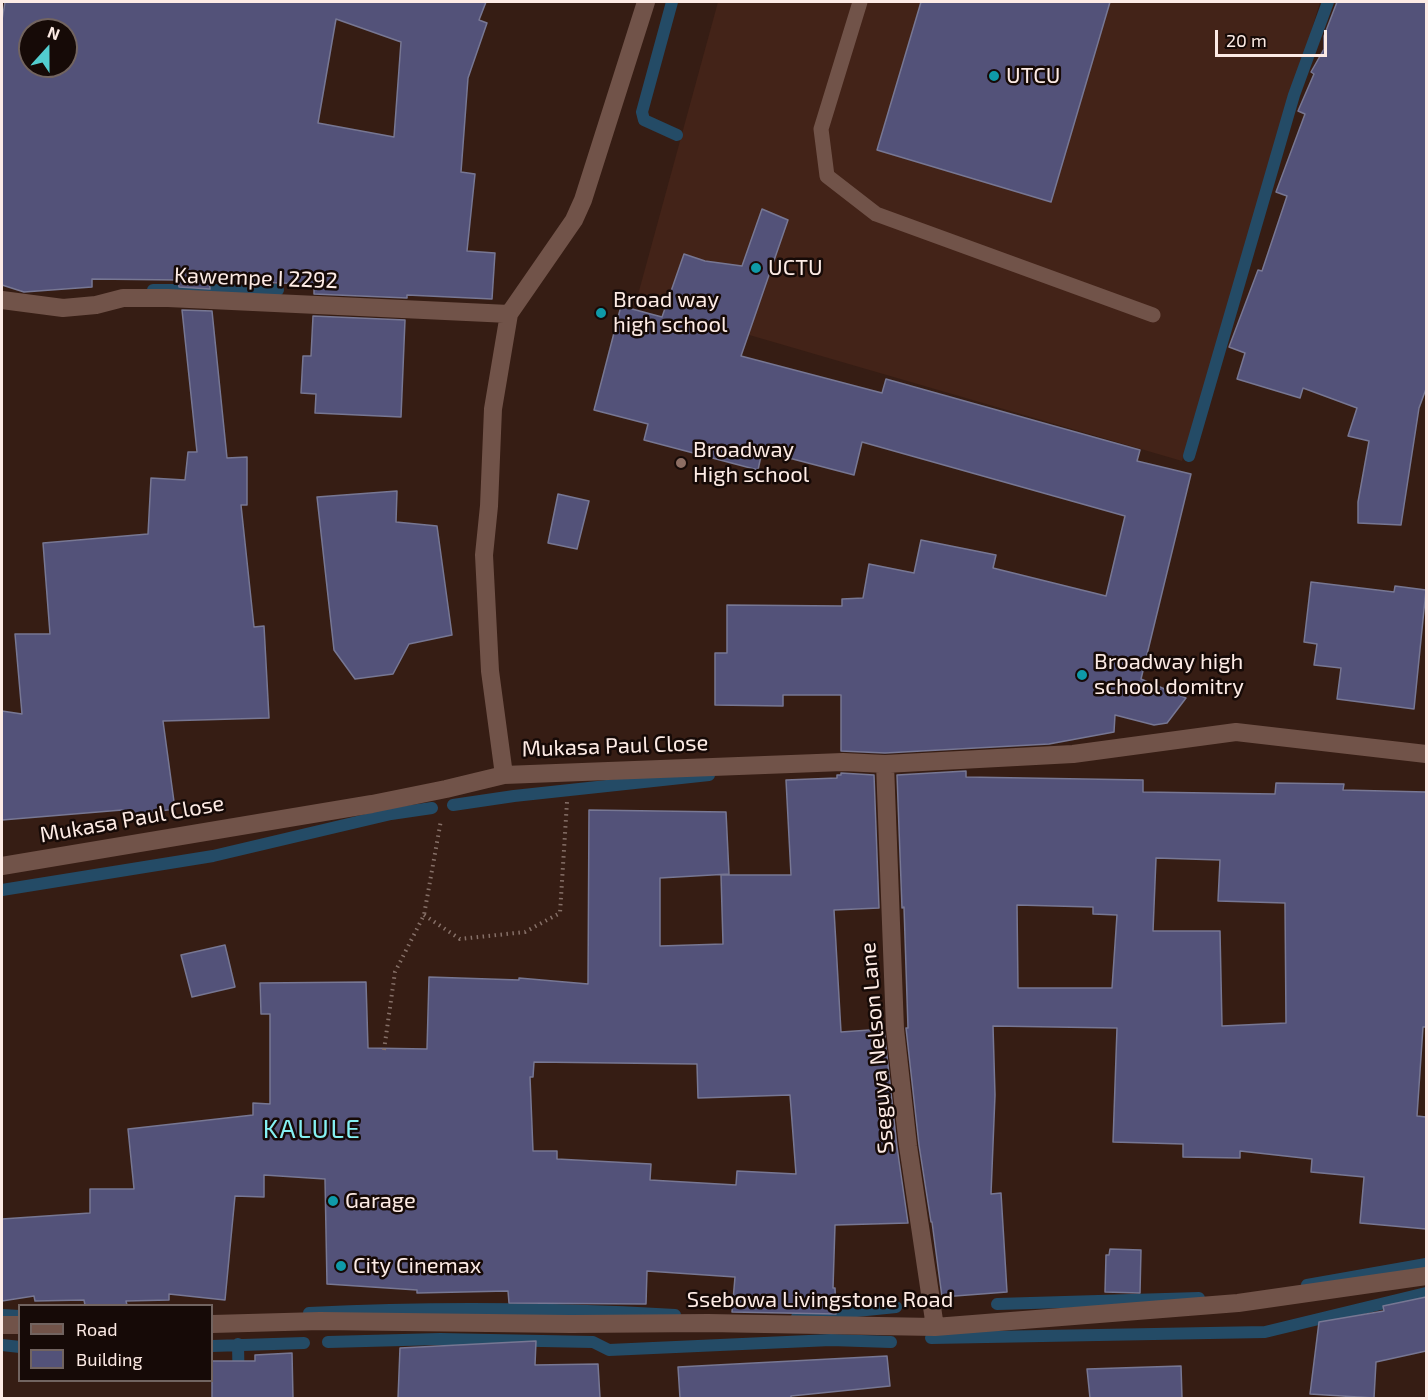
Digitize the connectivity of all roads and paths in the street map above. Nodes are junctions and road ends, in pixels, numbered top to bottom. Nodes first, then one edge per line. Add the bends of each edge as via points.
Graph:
1 (646, 2) edge
2 (860, 2) edge
3 (2, 300) edge
4 (509, 314) junction
5 (1153, 315) dead end
6 (1426, 754) edge
7 (885, 764) junction
8 (569, 771) junction
9 (504, 775) junction
10 (446, 789) junction
11 (2, 866) edge
12 (424, 915) junction
13 (384, 1050) dead end
14 (1426, 1276) edge
15 (213, 1324) edge
16 (2, 1325) edge
17 (18, 1325) edge
18 (935, 1327) junction

1 - 4 street via 583,200 574,220
2 - 5 lane via 821,129 827,176 876,214
3 - 4 street, Kawempe I 2292 via 63,308 123,298
4 - 9 street via 493,408 484,555 490,671
6 - 7 street, Mukasa Paul Close via 1236,732 1073,754
7 - 8 street, Mukasa Paul Close
7 - 18 street, Sseguya Nelson Lane via 895,1029
8 - 9 street, Mukasa Paul Close
8 - 12 path via 560,913 525,932 460,939
9 - 10 street, Mukasa Paul Close
10 - 11 street, Mukasa Paul Close
10 - 12 path
12 - 13 path via 396,972
14 - 18 street, Ssebowa Livingstone Road via 1238,1303
15 - 18 street, Ssebowa Livingstone Road via 320,1321
16 - 17 street

